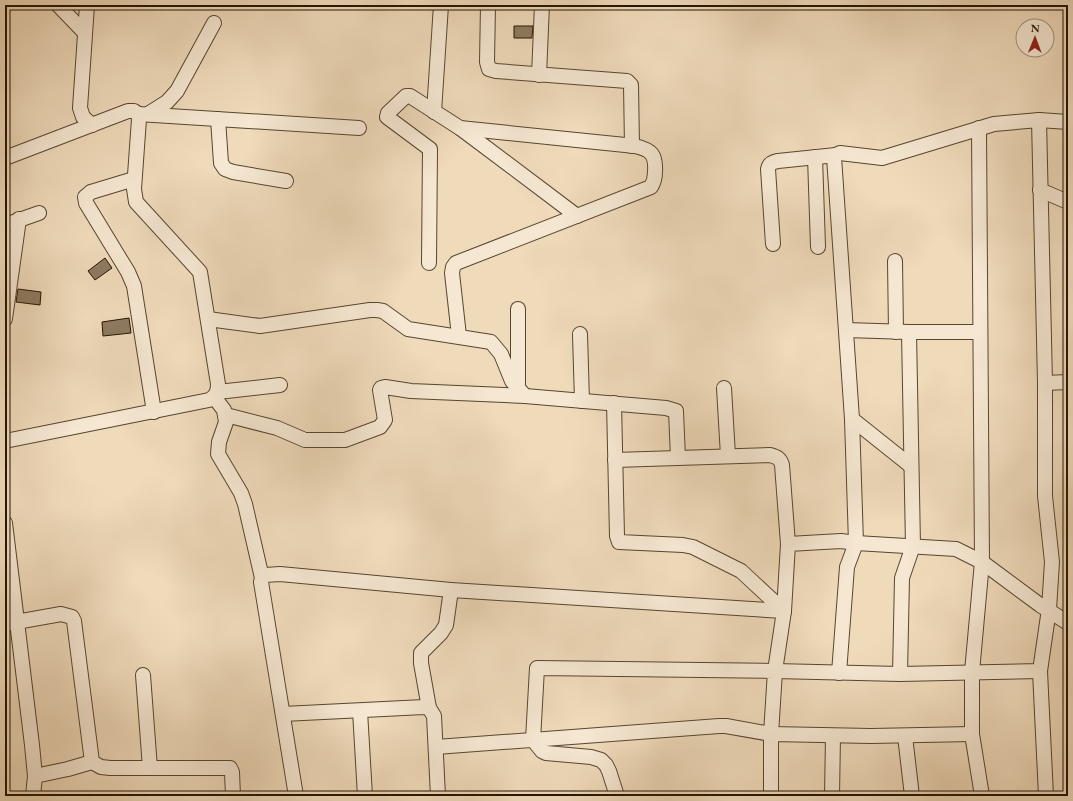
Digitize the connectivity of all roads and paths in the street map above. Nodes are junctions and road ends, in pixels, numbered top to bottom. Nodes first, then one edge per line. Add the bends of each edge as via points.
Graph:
1 (58, 5) edge
2 (87, 5) edge
3 (440, 5) edge
4 (488, 5) edge
5 (542, 5) edge
6 (214, 23) dead end
7 (85, 33) junction
8 (539, 75) junction
9 (434, 112) junction
10 (143, 114) junction
11 (218, 119) junction
12 (1038, 120) junction
13 (1068, 122) edge
14 (92, 125) junction
15 (358, 128) dead end
16 (460, 128) junction
17 (978, 128) junction
18 (632, 146) junction
19 (836, 155) junction
20 (815, 157) junction
21 (5, 158) edge
22 (134, 179) junction
23 (286, 181) dead end
24 (1040, 190) junction
25 (1068, 202) edge
26 (39, 213) dead end
27 (577, 216) junction
28 (19, 219) junction
29 (5, 225) edge
30 (773, 244) dead end
31 (818, 247) dead end
32 (895, 260) dead end
33 (429, 263) dead end
34 (518, 309) dead end
35 (5, 319) edge
36 (208, 319) junction
37 (846, 330) junction
38 (903, 332) junction
39 (980, 332) junction
40 (580, 334) dead end
41 (459, 336) junction
42 (1068, 382) edge
43 (1045, 383) junction
44 (280, 385) dead end
45 (724, 388) dead end
46 (522, 393) junction
47 (216, 394) junction
48 (582, 401) junction
49 (614, 403) junction
50 (154, 412) junction
51 (226, 415) junction
52 (852, 419) junction
53 (5, 441) edge
54 (728, 456) junction
55 (678, 458) junction
56 (615, 460) junction
57 (911, 466) junction
58 (5, 523) edge
59 (788, 544) junction
60 (856, 544) junction
61 (913, 546) junction
62 (982, 562) junction
63 (262, 578) junction
64 (451, 590) junction
65 (1049, 609) junction
66 (784, 611) junction
67 (11, 623) edge
68 (1068, 623) edge
69 (775, 671) junction
70 (1040, 671) junction
71 (972, 672) junction
72 (839, 674) junction
73 (900, 674) junction
74 (143, 675) dead end
75 (429, 708) junction
76 (360, 711) junction
77 (283, 714) junction
78 (771, 734) junction
79 (972, 734) junction
80 (832, 736) junction
81 (905, 736) junction
82 (533, 740) junction
83 (436, 747) junction
84 (92, 762) junction
85 (150, 768) junction
86 (35, 776) junction
87 (33, 796) edge
88 (233, 796) edge
89 (296, 796) edge
90 (366, 796) edge
91 (438, 796) edge
92 (617, 796) edge
93 (771, 796) edge
94 (832, 796) edge
95 (912, 796) edge
96 (982, 796) edge
97 (1046, 796) edge

1 - 7 street
2 - 7 street
3 - 9 street
4 - 8 street via 489,69
5 - 8 street
6 - 10 street via 178,91 167,102
7 - 14 street via 80,108 83,117
8 - 18 street via 630,83
9 - 16 street
9 - 33 street via 408,96 386,115 430,149
10 - 11 street
10 - 14 street via 128,111
10 - 22 street via 139,119
11 - 15 street
11 - 23 street via 221,163 225,169
12 - 13 street
12 - 17 street via 998,123
12 - 24 street
14 - 21 street
16 - 18 street
16 - 27 street
17 - 19 street via 882,158 840,153
17 - 39 street
18 - 27 street via 637,146 655,158 655,179 651,187
19 - 20 street
19 - 37 street via 833,161
20 - 30 street via 778,160 769,165
20 - 31 street
22 - 36 street via 136,202 200,272
22 - 50 street via 91,192 85,197 86,203 134,286
24 - 25 street
24 - 43 street
26 - 28 street
27 - 41 street via 456,263 452,273
28 - 29 street
28 - 35 street
32 - 38 street
34 - 46 street
36 - 41 street via 260,326 377,310 408,329
36 - 47 street via 218,384
37 - 38 street
37 - 52 street
38 - 39 street
38 - 57 street
39 - 62 street
40 - 48 street
41 - 46 street via 492,342 499,351 512,382
42 - 43 street
43 - 65 street via 1045,496 1052,562
44 - 47 street
45 - 54 street
46 - 48 street
46 - 51 street via 412,391 384,387 380,390 384,424 345,440 305,440 277,428
47 - 50 street via 209,400
47 - 51 street
48 - 49 street
49 - 55 street via 676,411
49 - 56 street
50 - 53 street
51 - 63 street via 218,454 245,504
52 - 57 street
52 - 60 street
54 - 55 street
54 - 59 street via 770,455 780,460
55 - 56 street
56 - 66 street via 617,536 620,542 693,547 741,571
57 - 61 street
58 - 67 street
59 - 60 street via 841,541
59 - 66 street
60 - 61 street
60 - 72 street via 847,567
61 - 62 street via 956,549
61 - 73 street via 902,578
62 - 65 street
62 - 71 street
63 - 64 street via 272,574
63 - 77 street
64 - 66 street
64 - 75 street via 446,625 421,653
65 - 68 street
65 - 70 street
66 - 69 street
67 - 84 street via 61,614 74,621
67 - 86 street
69 - 72 street
69 - 78 street
69 - 82 street via 537,668
70 - 71 street
70 - 97 street
71 - 73 street
71 - 79 street
72 - 73 street
74 - 85 street
75 - 76 street
75 - 83 street via 434,716
76 - 77 street
76 - 90 street
77 - 89 street
78 - 80 street
78 - 82 street via 719,726
78 - 93 street
79 - 81 street
79 - 96 street
80 - 81 street
80 - 94 street
81 - 95 street
82 - 83 street
82 - 92 street via 546,753 601,760 609,771
83 - 91 street
84 - 85 street via 106,767
84 - 86 street
85 - 88 street via 230,768
86 - 87 street

